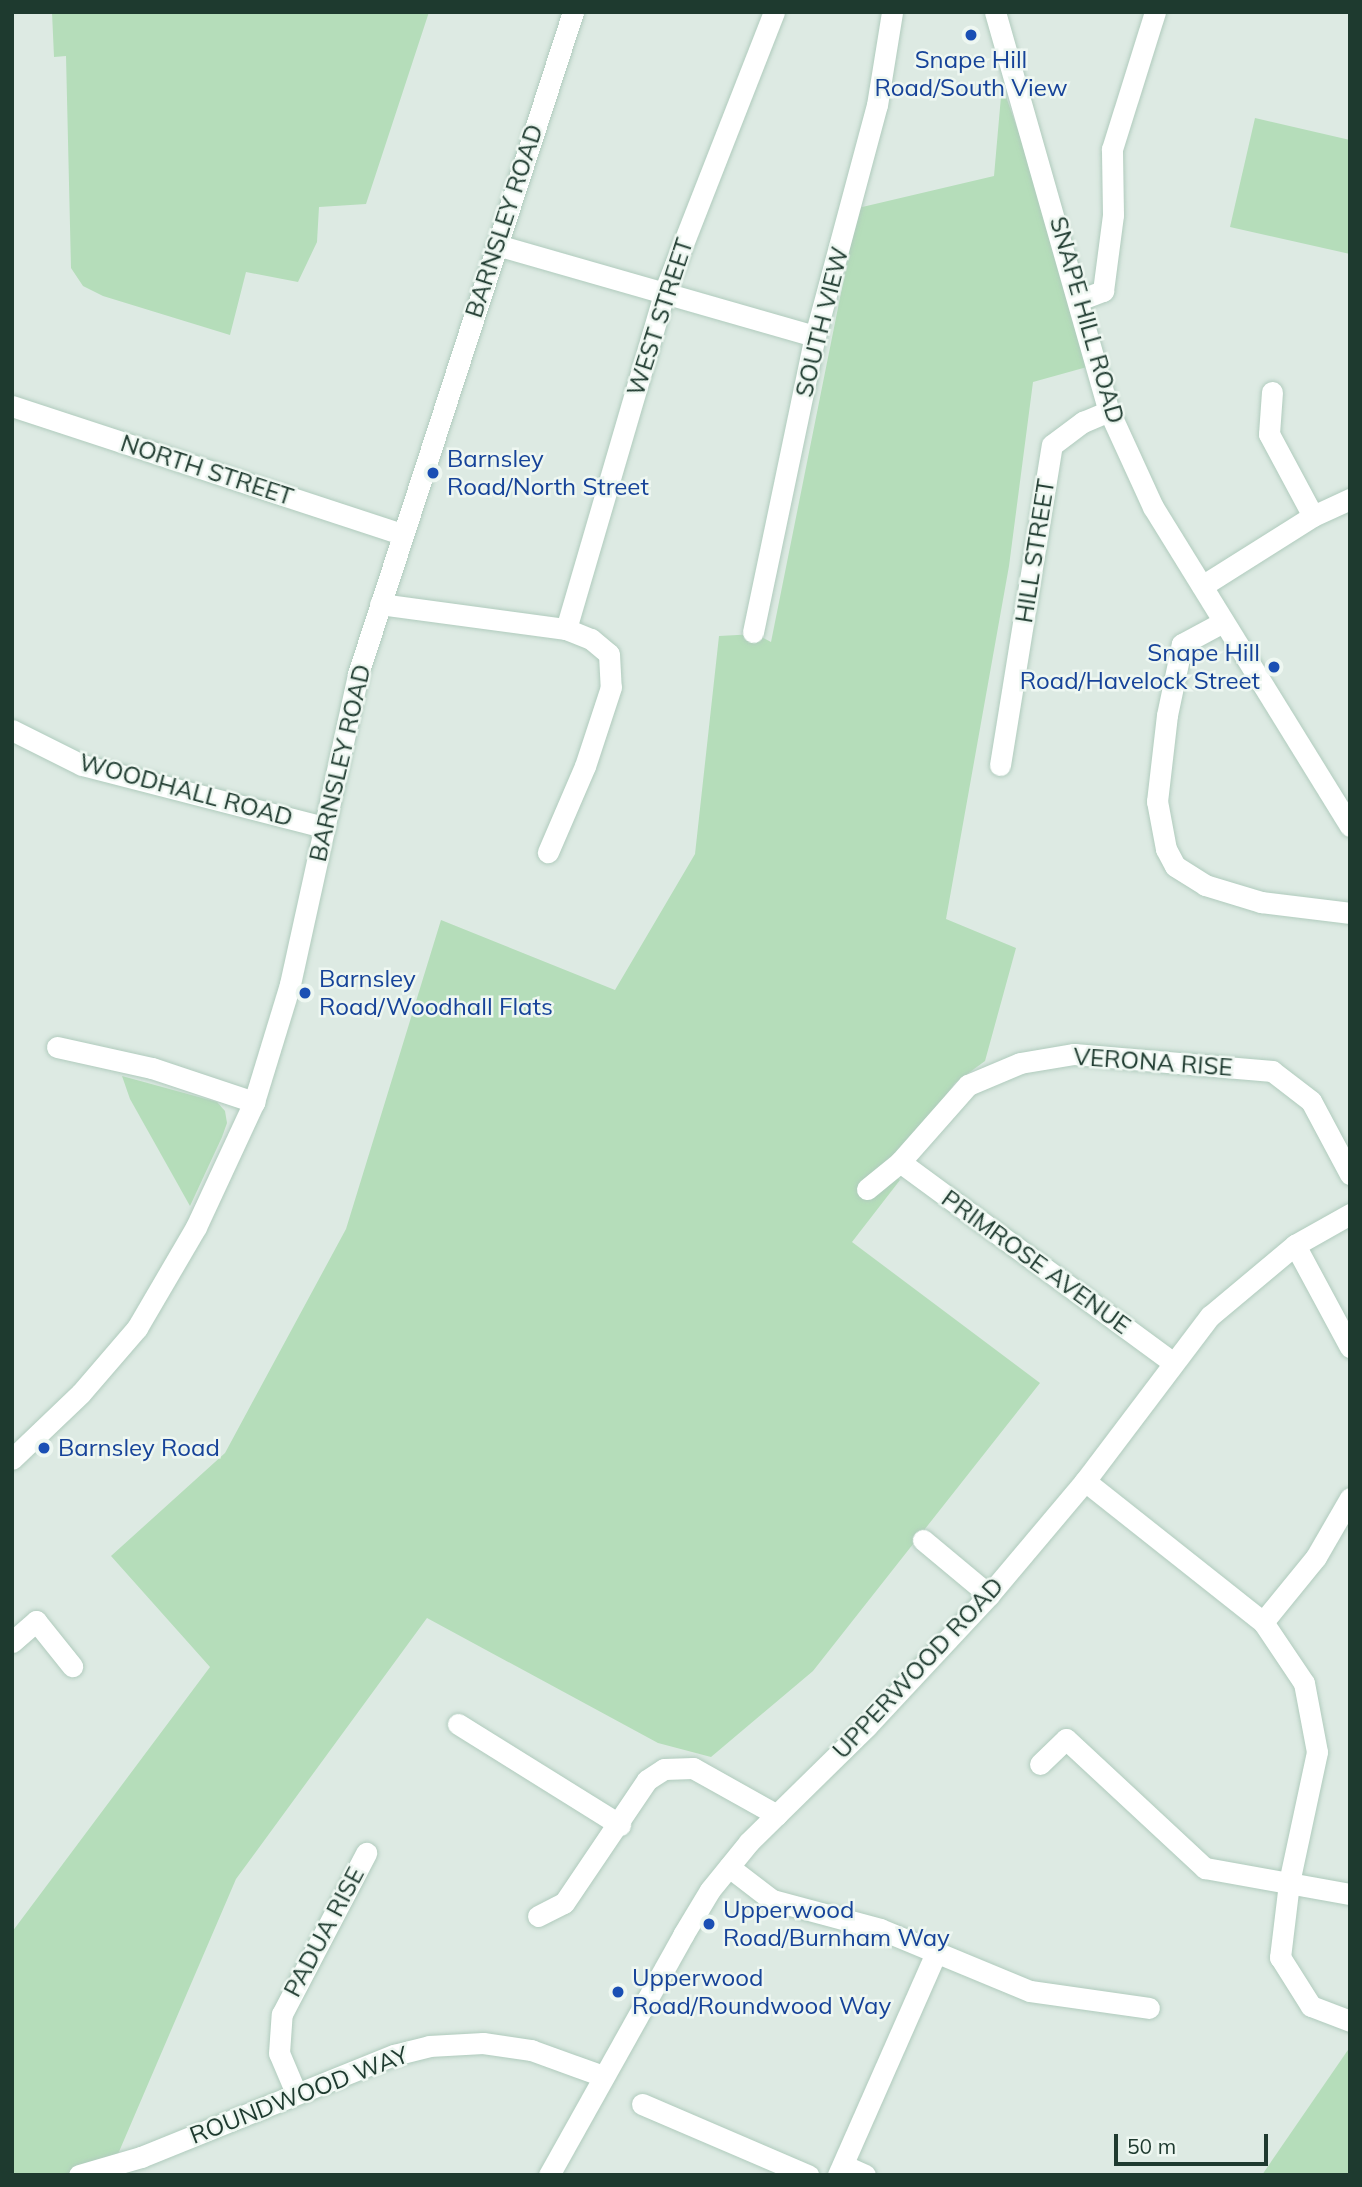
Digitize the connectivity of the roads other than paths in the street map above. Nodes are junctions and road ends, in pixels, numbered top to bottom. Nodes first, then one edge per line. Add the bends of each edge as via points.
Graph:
1 (573, 12) edge
2 (774, 12) edge
3 (892, 12) edge
4 (995, 12) edge
5 (1155, 12) edge
6 (497, 245) junction
7 (665, 290) junction
8 (1079, 300) junction
9 (815, 337) junction
10 (1272, 392) dead end
11 (12, 406) edge
12 (1109, 411) junction
13 (1350, 499) edge
14 (1313, 516) junction
15 (402, 534) junction
16 (1202, 586) junction
17 (380, 604) junction
18 (1223, 622) junction
19 (566, 629) junction
20 (753, 632) dead end
21 (12, 730) edge
22 (1000, 765) dead end
23 (1350, 826) edge
24 (324, 827) junction
25 (548, 852) dead end
26 (1350, 913) edge
27 (57, 1047) dead end
28 (254, 1102) junction
29 (900, 1162) junction
30 (1350, 1174) edge
31 (867, 1189) dead end
32 (1350, 1214) edge
33 (1295, 1245) junction
34 (1350, 1347) edge
35 (1172, 1362) junction
36 (12, 1459) edge
37 (1084, 1481) junction
38 (1350, 1498) edge
39 (923, 1540) dead end
40 (989, 1595) junction
41 (1263, 1622) junction
42 (12, 1642) edge
43 (72, 1666) dead end
44 (458, 1724) dead end
45 (1040, 1764) dead end
46 (777, 1815) junction
47 (620, 1825) junction
48 (366, 1853) dead end
49 (729, 1867) junction
50 (1289, 1883) junction
51 (1350, 1894) edge
52 (538, 1916) dead end
53 (936, 1953) junction
54 (1149, 2008) dead end
55 (1350, 2021) edge
56 (603, 2077) junction
57 (296, 2093) junction
58 (642, 2104) dead end
59 (841, 2170) edge
60 (79, 2175) edge
61 (549, 2175) edge
62 (808, 2175) edge
63 (865, 2175) edge

1 - 6 street, BARNSLEY ROAD
2 - 7 street, WEST STREET
3 - 9 street, SOUTH VIEW via 863,166
4 - 8 street, SNAPE HILL ROAD
5 - 8 street via 1112,149 1113,215 1103,291
6 - 7 street
6 - 15 street, BARNSLEY ROAD
7 - 9 street
7 - 19 street, WEST STREET
8 - 12 street, SNAPE HILL ROAD
9 - 20 street, SOUTH VIEW
10 - 14 street via 1269,434
11 - 15 street, NORTH STREET
12 - 16 street, SNAPE HILL ROAD via 1153,507
12 - 22 street, HILL STREET via 1083,422 1052,445
13 - 14 street
14 - 16 street
15 - 17 street, BARNSLEY ROAD
16 - 18 street, SNAPE HILL ROAD
17 - 19 street
17 - 24 street, BARNSLEY ROAD via 342,733
18 - 23 street, SNAPE HILL ROAD
18 - 26 street via 1182,644 1167,715 1157,801 1166,849 1188,877 1261,902
19 - 25 street via 591,639 609,654 611,687 585,766
21 - 24 street, WOODHALL ROAD via 82,765
24 - 28 street, BARNSLEY ROAD via 290,984
27 - 28 street via 152,1068
28 - 36 street, BARNSLEY ROAD via 196,1227 137,1328 81,1393
29 - 30 street, VERONA RISE via 968,1085 1020,1063 1074,1054 1272,1071 1311,1101
29 - 31 street, VERONA RISE
29 - 35 street, PRIMROSE AVENUE
32 - 33 street, UPPERWOOD ROAD
33 - 34 street
33 - 35 street, UPPERWOOD ROAD via 1210,1316
35 - 37 street, UPPERWOOD ROAD
37 - 40 street, UPPERWOOD ROAD
37 - 41 street
38 - 41 street via 1316,1557
39 - 40 street
40 - 46 street, UPPERWOOD ROAD
41 - 50 street via 1304,1683 1317,1752
42 - 43 street via 36,1621
44 - 47 street
45 - 50 street via 1066,1739 1205,1868
46 - 47 street via 711,1776 678,1766 647,1780
46 - 49 street, UPPERWOOD ROAD
47 - 52 street via 564,1903
48 - 57 street, PADUA RISE via 282,2014 279,2053
49 - 53 street via 772,1900 880,1929
49 - 56 street, UPPERWOOD ROAD via 690,1924
50 - 51 street
50 - 55 street via 1280,1956 1311,2006
53 - 54 street via 1030,1991
53 - 59 street
56 - 57 street, ROUNDWOOD WAY via 531,2050 461,2043 394,2055
56 - 61 street, UPPERWOOD ROAD
57 - 60 street, ROUNDWOOD WAY via 141,2157
58 - 62 street
59 - 63 street

